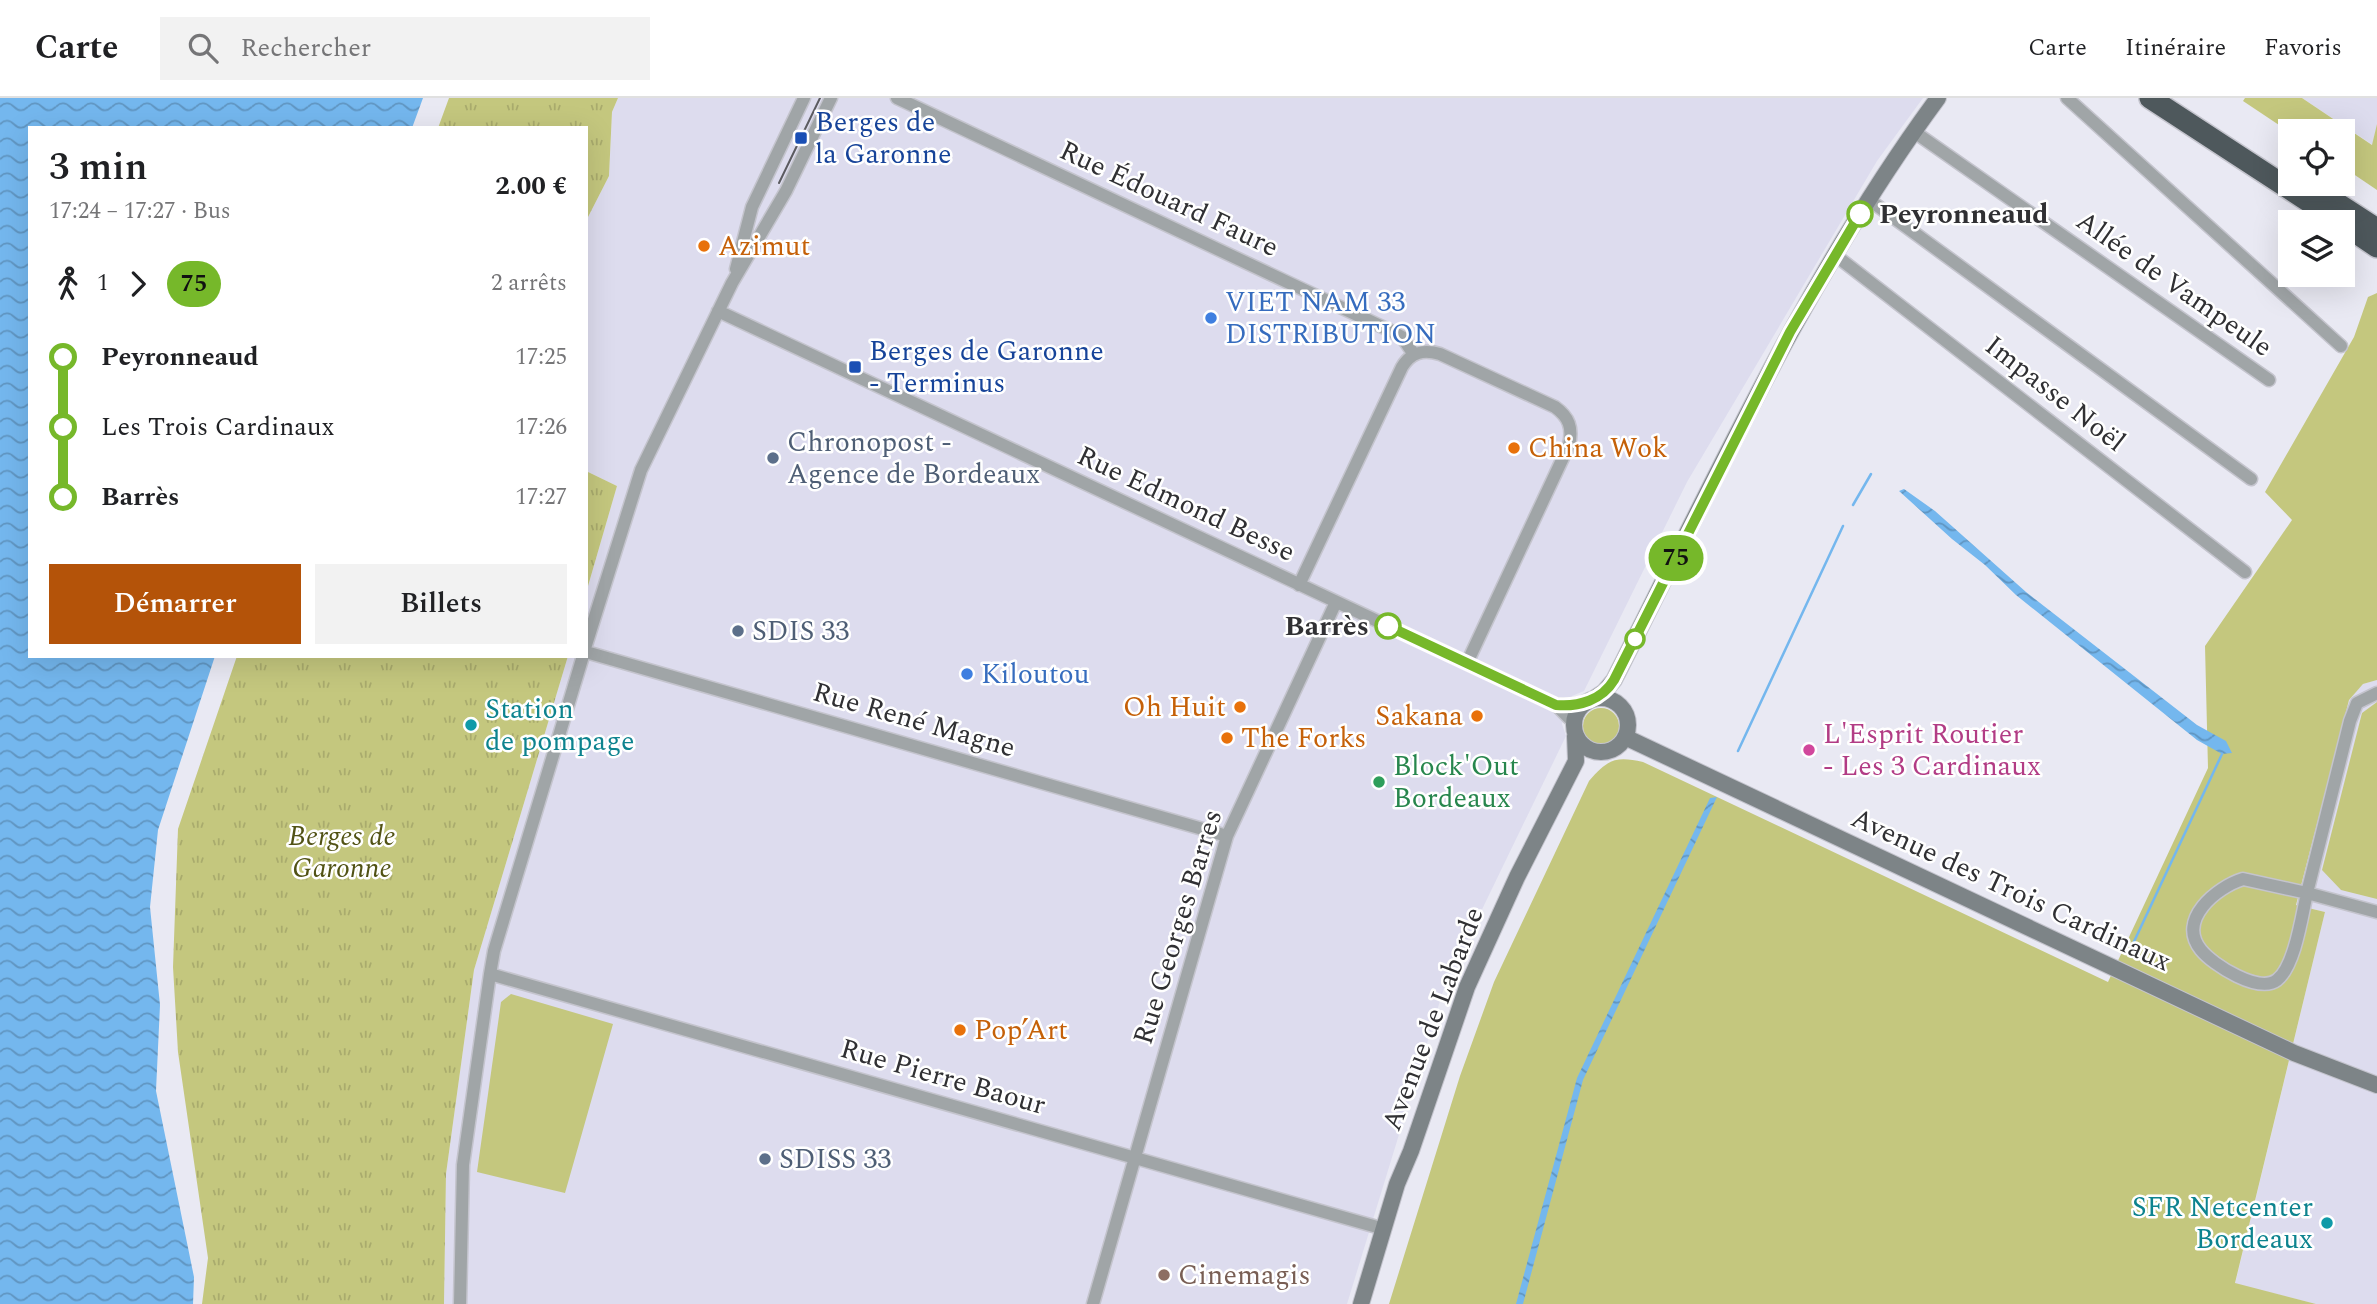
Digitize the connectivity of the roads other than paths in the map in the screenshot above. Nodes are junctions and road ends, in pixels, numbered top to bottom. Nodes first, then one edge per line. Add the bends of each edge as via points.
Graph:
1 (804, 98) edge
2 (831, 98) edge
3 (897, 98) edge
4 (1938, 98) edge
5 (2067, 98) edge
6 (2150, 98) edge
7 (2176, 98) edge
8 (1913, 131) junction
9 (2278, 165) edge
10 (2319, 196) edge
11 (1868, 199) junction
12 (2328, 210) edge
13 (2332, 210) edge
14 (2355, 222) edge
15 (2377, 229) edge
16 (2355, 230) edge
17 (2377, 247) edge
18 (1835, 256) junction
19 (732, 283) junction
20 (718, 311) junction
21 (2341, 346) dead end
22 (1413, 353) junction
23 (2269, 380) dead end
24 (2251, 478) dead end
25 (2245, 572) dead end
26 (1299, 585) junction
27 (1336, 602) junction
28 (588, 638) edge
29 (588, 655) edge
30 (584, 658) edge
31 (1467, 663) junction
32 (1614, 680) junction
33 (2377, 693) edge
34 (1589, 701) junction
35 (1556, 705) junction
36 (1620, 706) junction
37 (1574, 729) junction
38 (1625, 737) junction
39 (1596, 752) junction
40 (1576, 761) junction
41 (1227, 836) junction
42 (2307, 893) junction
43 (2377, 912) edge
44 (490, 974) junction
45 (2377, 1085) edge
46 (1135, 1157) junction
47 (1384, 1228) junction
48 (460, 1304) edge
49 (1093, 1304) edge
50 (1361, 1304) edge

1 - 19 street via 752,207
2 - 19 street via 786,191
3 - 22 street, Rue Édouard Faure via 1391,331 1402,337
4 - 8 main road
5 - 21 street
6 - 12 highway
7 - 9 highway
8 - 11 main road
8 - 23 street, Allée de Vampeule
10 - 13 highway
11 - 18 main road
11 - 24 street
14 - 15 highway
16 - 17 highway
18 - 25 street, Impasse Noël
18 - 32 main road via 1790,332
19 - 20 street
20 - 26 street, Rue Edmond Besse
20 - 28 street via 635,482
22 - 26 street via 1402,367
22 - 31 street via 1434,352 1450,358 1555,407 1571,427 1569,445
26 - 27 street, Rue Edmond Besse
27 - 31 street, Rue Edmond Besse
27 - 41 street, Rue Georges Barres
29 - 41 street, Rue René Magne
30 - 44 street
31 - 35 street, Rue Edmond Besse
32 - 34 main road
32 - 36 main road
33 - 42 street via 2357,703 2350,720
34 - 35 street, Rue Edmond Besse
34 - 36 main road via 1608,699
34 - 37 main road via 1575,715
35 - 37 street, Rue Edmond Besse
36 - 38 main road via 1628,724
37 - 39 main road via 1584,747
37 - 40 main road
38 - 39 main road via 1613,749
38 - 45 main road, Avenue des Trois Cardinaux via 2294,1053
39 - 40 main road
40 - 47 main road, Avenue de Labarde via 1467,987
41 - 46 street, Rue Georges Barres
42 - 42 street via 2243,879 2229,883 2212,894 2199,911 2193,929 2199,949 2242,979 2276,982 2286,970
42 - 43 street
44 - 46 street, Rue Pierre Baour
44 - 48 street via 463,1165
46 - 47 street, Rue Pierre Baour
46 - 49 street, Rue Georges Barres
47 - 50 main road, Avenue de Labarde

